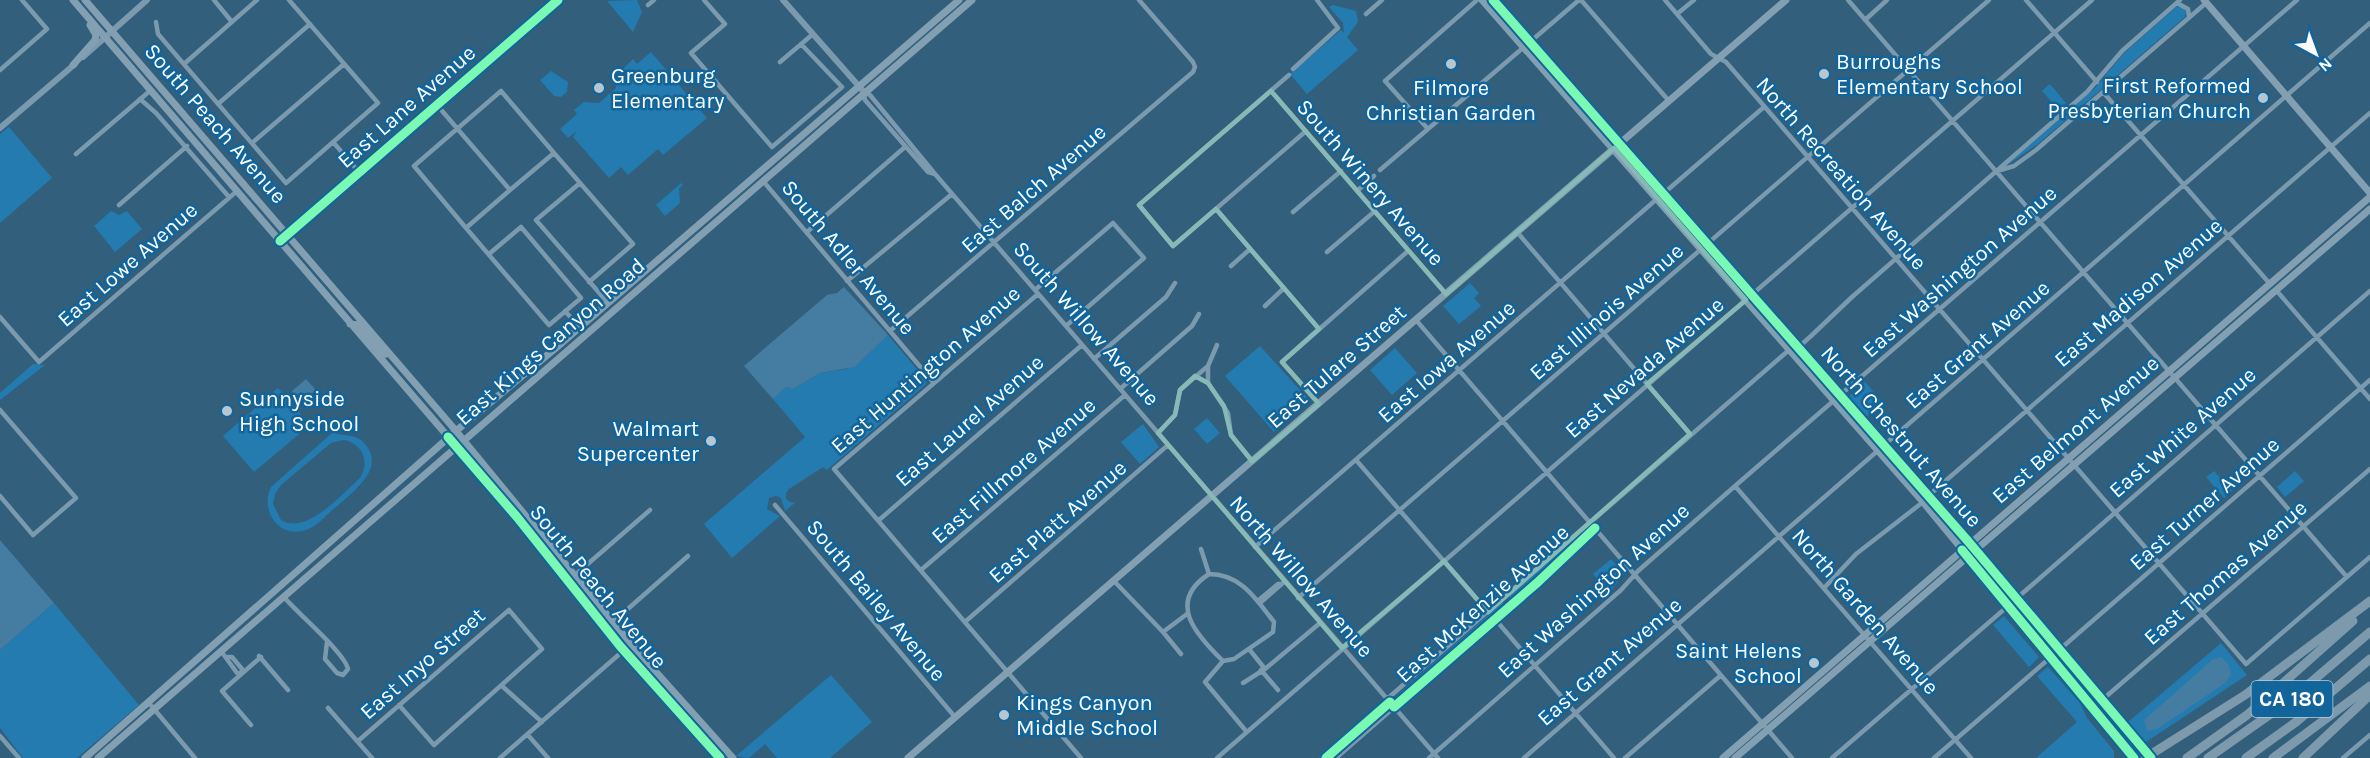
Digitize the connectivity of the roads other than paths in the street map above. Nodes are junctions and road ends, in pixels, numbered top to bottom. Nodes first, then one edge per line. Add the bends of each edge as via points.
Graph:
1 (22, 0) edge
2 (73, 0) edge
3 (85, 0) edge
4 (147, 0) edge
5 (214, 0) edge
6 (258, 0) edge
7 (290, 0) edge
8 (558, 0) edge
9 (654, 0) edge
10 (704, 0) edge
11 (783, 0) edge
12 (959, 0) edge
13 (972, 0) edge
14 (1139, 0) edge
15 (1317, 0) edge
16 (1382, 0) edge
17 (1477, 0) edge
18 (1482, 0) edge
19 (1493, 0) edge
20 (1580, 0) edge
21 (1665, 0) edge
22 (1694, 0) edge
23 (1786, 0) edge
24 (1848, 0) edge
25 (1887, 0) edge
26 (1989, 0) edge
27 (2026, 0) edge
28 (2092, 0) edge
29 (2297, 0) edge
30 (2205, 1) edge
31 (2178, 2) edge
32 (648, 5) dead end
33 (79, 8) junction
34 (1366, 14) dead end
35 (1677, 15) junction
36 (2189, 17) junction
37 (1865, 20) junction
38 (156, 22) dead end
39 (232, 22) junction
40 (2370, 23) edge
41 (310, 24) junction
42 (111, 31) junction
43 (2054, 33) junction
44 (813, 34) junction
45 (106, 38) junction
46 (801, 44) junction
47 (1528, 45) junction
48 (2244, 46) junction
49 (1719, 58) junction
50 (780, 62) dead end
51 (184, 64) junction
52 (344, 64) junction
53 (73, 65) junction
54 (1293, 69) dead end
55 (0, 70) edge
56 (1909, 70) junction
57 (1288, 75) dead end
58 (2097, 82) junction
59 (862, 89) junction
60 (151, 90) junction
61 (1271, 91) junction
62 (2103, 92) junction
63 (2287, 97) junction
64 (140, 99) junction
65 (1669, 101) junction
66 (218, 104) junction
67 (437, 105) junction
68 (1764, 108) junction
69 (2370, 113) edge
70 (1953, 121) junction
71 (0, 128) edge
72 (457, 129) junction
73 (1428, 129) junction
74 (1306, 131) junction
75 (2140, 135) junction
76 (333, 142) junction
77 (252, 143) junction
78 (1620, 143) junction
79 (187, 146) junction
80 (906, 147) junction
81 (1614, 148) junction
82 (2331, 148) junction
83 (554, 153) junction
84 (76, 154) dead end
85 (1808, 158) junction
86 (1380, 170) dead end
87 (1341, 171) junction
88 (1997, 171) junction
89 (359, 172) junction
90 (935, 174) junction
91 (1374, 176) dead end
92 (763, 180) junction
93 (580, 183) junction
94 (2183, 185) junction
95 (510, 190) junction
96 (1357, 190) junction
97 (237, 191) junction
98 (952, 194) junction
99 (2370, 195) edge
100 (1661, 196) junction
101 (230, 198) junction
102 (119, 205) dead end
103 (1852, 208) junction
104 (265, 209) junction
105 (1216, 209) junction
106 (2370, 209) edge
107 (1375, 211) junction
108 (1293, 212) dead end
109 (2041, 222) junction
110 (466, 228) junction
111 (807, 232) junction
112 (1517, 232) junction
113 (287, 234) junction
114 (2228, 235) junction
115 (279, 241) junction
116 (994, 243) junction
117 (1709, 244) junction
118 (1250, 249) junction
119 (1702, 250) junction
120 (1408, 251) junction
121 (1327, 252) dead end
122 (489, 254) junction
123 (1895, 260) junction
124 (1231, 266) dead end
125 (2084, 273) junction
126 (313, 280) junction
127 (847, 281) junction
128 (589, 282) junction
129 (1175, 283) dead end
130 (1560, 283) junction
131 (2271, 284) junction
132 (1284, 288) junction
133 (2276, 290) junction
134 (2370, 291) edge
135 (1036, 292) junction
136 (1446, 294) junction
137 (1752, 295) junction
138 (1746, 300) junction
139 (608, 303) junction
140 (1265, 306) dead end
141 (1938, 309) junction
142 (565, 311) junction
143 (1199, 314) dead end
144 (0, 317) edge
145 (358, 317) junction
146 (1416, 320) junction
147 (2127, 323) junction
148 (350, 324) junction
149 (1066, 326) junction
150 (580, 328) junction
151 (1319, 329) junction
152 (890, 332) junction
153 (1604, 334) junction
154 (2316, 337) junction
155 (1082, 345) junction
156 (1217, 345) dead end
157 (1797, 347) junction
158 (1789, 350) junction
159 (1094, 359) junction
160 (396, 360) junction
161 (1983, 360) junction
162 (1208, 366) junction
163 (1460, 371) junction
164 (2169, 371) junction
165 (1195, 376) junction
166 (2175, 377) junction
167 (2370, 380) edge
168 (934, 383) junction
169 (1208, 383) junction
170 (1647, 384) junction
171 (1120, 389) junction
172 (2361, 389) junction
173 (1125, 395) junction
174 (1837, 399) junction
175 (2370, 399) edge
176 (1319, 405) junction
177 (0, 410) edge
178 (2026, 411) junction
179 (6, 417) junction
180 (0, 422) edge
181 (1504, 422) junction
182 (2215, 425) junction
183 (456, 431) junction
184 (1158, 433) junction
185 (1690, 434) junction
186 (448, 437) junction
187 (463, 440) junction
188 (1168, 445) junction
189 (456, 446) junction
190 (1882, 449) junction
191 (2068, 459) junction
192 (1356, 460) junction
193 (1252, 461) junction
194 (2073, 465) junction
195 (2370, 469) edge
196 (1548, 472) junction
197 (2260, 476) junction
198 (1735, 486) junction
199 (0, 496) edge
200 (1211, 496) junction
201 (1926, 499) junction
202 (775, 505) dead end
203 (651, 510) dead end
204 (1401, 510) junction
205 (2114, 513) junction
206 (517, 517) junction
207 (879, 520) junction
208 (1589, 521) junction
209 (2303, 526) junction
210 (1595, 528) junction
211 (1779, 535) junction
212 (536, 540) junction
213 (548, 541) junction
214 (1255, 547) junction
215 (1973, 547) junction
216 (1201, 549) dead end
217 (1965, 554) junction
218 (688, 556) dead end
219 (2370, 557) edge
220 (1444, 561) junction
221 (2159, 564) junction
222 (921, 570) junction
223 (1209, 574) junction
224 (575, 575) junction
225 (1635, 575) junction
226 (2347, 577) junction
227 (1114, 581) junction
228 (1283, 583) junction
229 (1825, 587) junction
230 (578, 591) junction
231 (284, 597) junction
232 (1503, 597) junction
233 (1298, 598) junction
234 (2017, 598) junction
235 (2370, 603) edge
236 (1511, 605) junction
237 (2008, 606) junction
238 (1488, 612) junction
239 (1187, 614) junction
240 (2202, 614) junction
241 (1495, 619) junction
242 (966, 621) junction
243 (613, 622) junction
244 (1320, 623) junction
245 (1676, 624) junction
246 (1163, 632) junction
247 (2370, 632) edge
248 (1864, 635) junction
249 (327, 642) junction
250 (1870, 642) junction
251 (631, 644) junction
252 (1342, 648) junction
253 (1249, 649) junction
254 (623, 650) junction
255 (2059, 650) junction
256 (224, 654) junction
257 (1181, 654) dead end
258 (2051, 657) junction
259 (2370, 660) edge
260 (1223, 661) junction
261 (1533, 666) junction
262 (1263, 670) junction
263 (1009, 672) junction
264 (242, 674) junction
265 (1720, 676) junction
266 (1243, 684) dead end
267 (502, 686) junction
268 (2370, 686) edge
269 (1912, 689) junction
270 (288, 690) dead end
271 (1278, 690) dead end
272 (2370, 695) edge
273 (1387, 699) junction
274 (2102, 700) junction
275 (399, 705) junction
276 (151, 706) junction
277 (1394, 707) junction
278 (328, 708) dead end
279 (1574, 713) junction
280 (955, 717) junction
281 (542, 722) junction
282 (251, 725) dead end
283 (1765, 727) junction
284 (1246, 731) junction
285 (528, 735) junction
286 (2370, 735) edge
287 (0, 736) edge
288 (1956, 740) junction
289 (357, 741) junction
290 (1436, 756) edge
291 (2148, 757) edge
292 (19, 758) edge
293 (85, 758) edge
294 (98, 758) edge
295 (195, 758) edge
296 (372, 758) edge
297 (500, 758) edge
298 (548, 758) edge
299 (720, 758) edge
300 (733, 758) edge
301 (908, 758) edge
302 (1081, 758) edge
303 (1216, 758) edge
304 (1336, 758) edge
305 (1429, 758) edge
306 (1524, 758) edge
307 (1614, 758) edge
308 (1625, 758) edge
309 (1723, 758) edge
310 (1735, 758) edge
311 (1792, 758) edge
312 (1832, 758) edge
313 (1934, 758) edge
314 (1971, 758) edge
315 (2134, 758) edge
316 (2187, 758) edge
317 (2208, 758) edge
318 (2246, 758) edge
319 (2273, 758) edge
320 (2303, 758) edge
321 (2343, 758) edge

1 - 55 street via 46,29
2 - 33 main road, South Peach Avenue
3 - 42 main road, South Peach Avenue
4 - 42 street
5 - 39 street
6 - 39 street
7 - 41 street
8 - 67 street, East Lane Avenue
9 - 32 street
10 - 46 street via 725,24 691,53 772,147 842,87
11 - 44 street, South Willow Avenue
12 - 59 main road, East Kings Canyon Road
13 - 59 main road, East Kings Canyon Road
14 - 116 street, East Balch Avenue via 1195,68
15 - 54 street via 1338,28
16 - 34 street
17 - 73 street via 1384,81
18 - 47 main road
19 - 47 main road
20 - 47 street
20 - 65 street
21 - 35 street, North Recreation Avenue
22 - 35 street
23 - 49 main road, East Tulare Street
24 - 37 street
25 - 37 street
26 - 56 street, East Illinois Avenue
27 - 43 street
28 - 43 street, East Nevada Avenue
29 - 48 street, East Washington Avenue
30 - 36 street
30 - 48 main road
31 - 36 street via 2188,9
31 - 58 street via 2122,51
33 - 45 main road, South Peach Avenue
33 - 53 main road via 96,38
35 - 49 street, North Recreation Avenue
36 - 62 street
37 - 56 street
38 - 51 street via 158,34
39 - 51 street
40 - 63 street, East Grant Avenue
41 - 52 street
41 - 66 street
42 - 45 street
42 - 104 main road, South Peach Avenue
43 - 58 street
43 - 70 street, East Nevada Avenue
44 - 46 street
44 - 59 street, South Willow Avenue
45 - 53 street
45 - 60 main road, South Peach Avenue
46 - 50 street
47 - 73 street
47 - 78 main road, North Chestnut Avenue
47 - 81 main road, North Chestnut Avenue
48 - 63 main road
48 - 75 street, East Washington Avenue
49 - 65 main road, East Tulare Street
49 - 68 street, North Recreation Avenue
51 - 66 street
52 - 76 street via 378,103
52 - 77 street
53 - 71 street
56 - 70 street
56 - 85 street, East Illinois Avenue
57 - 61 street
58 - 88 street, East McKenzie Avenue
59 - 80 street, South Willow Avenue via 865,100
59 - 90 street, South Willow Avenue
59 - 92 main road, East Kings Canyon Road
59 - 139 main road, East Kings Canyon Road
60 - 64 street
60 - 97 main road, South Peach Avenue
61 - 74 street, South Winery Avenue
61 - 105 street via 1139,205 1173,246
62 - 75 street
62 - 88 street via 2036,150 2014,166
63 - 82 main road
63 - 94 street, East Grant Avenue
64 - 79 street, South Peach Avenue
64 - 84 street
65 - 78 main road, East Tulare Street
66 - 77 street
67 - 72 street
67 - 89 street, East Lane Avenue
68 - 85 street, North Recreation Avenue
68 - 100 street, East Iowa Avenue
69 - 82 street, East Madison Avenue
70 - 88 street
70 - 103 street, East Nevada Avenue
72 - 83 street via 501,91
72 - 95 street
72 - 110 street via 414,166
73 - 86 street
74 - 87 street, South Winery Avenue
74 - 105 street
75 - 94 street
75 - 109 street, East Washington Avenue
76 - 77 street via 286,183
76 - 89 street
78 - 81 main road, East Tulare Street
78 - 100 main road, North Chestnut Avenue
79 - 101 street, South Peach Avenue
79 - 102 street
80 - 90 street, South Willow Avenue via 928,172
80 - 111 street
81 - 100 main road, North Chestnut Avenue
81 - 112 main road, East Tulare Street
82 - 99 main road
82 - 114 street, East Madison Avenue
83 - 93 street
83 - 95 street
85 - 103 street, North Recreation Avenue
85 - 117 street, East Illinois Avenue
87 - 96 street, South Winery Avenue
87 - 108 street
88 - 109 street
88 - 123 street, East McKenzie Avenue
89 - 113 street, East Lane Avenue
90 - 98 street, South Willow Avenue
91 - 96 street
92 - 111 street, South Adler Avenue
92 - 187 main road, East Kings Canyon Road
93 - 128 street via 633,244
93 - 128 street via 536,220
94 - 114 street
94 - 125 street, East Grant Avenue
95 - 110 street
96 - 107 street, South Winery Avenue
97 - 101 street, East Lowe Avenue
97 - 104 main road via 244,191
97 - 115 main road, South Peach Avenue
98 - 116 street, South Willow Avenue
98 - 127 street
99 - 131 main road, East Belmont Avenue
100 - 117 main road, North Chestnut Avenue
100 - 119 main road, North Chestnut Avenue
100 - 130 street, East Iowa Avenue
101 - 144 street, East Lowe Avenue via 39,362
103 - 123 street, North Recreation Avenue
103 - 137 street, East Nevada Avenue
104 - 113 main road, South Peach Avenue
105 - 118 street
106 - 133 main road, East Belmont Avenue
107 - 120 street, South Winery Avenue
107 - 121 street
109 - 125 street
109 - 141 street, East Washington Avenue
110 - 122 street
111 - 127 street, South Adler Avenue
112 - 130 street
112 - 136 main road, East Tulare Street
113 - 115 street, East Lane Avenue
113 - 145 main road, South Peach Avenue
114 - 131 street
114 - 147 street, East Madison Avenue
115 - 126 main road, South Peach Avenue
116 - 135 street, South Willow Avenue
116 - 152 street, East Balch Avenue
117 - 119 street, East Illinois Avenue
117 - 137 main road, North Chestnut Avenue
118 - 124 street
118 - 132 street
119 - 138 main road, North Chestnut Avenue
119 - 153 street, East Illinois Avenue
120 - 136 street, South Winery Avenue
120 - 151 street
122 - 142 street via 549,325
122 - 142 street via 520,227 581,298
123 - 141 street, North Recreation Avenue
123 - 157 street, East McKenzie Avenue
125 - 147 street
125 - 161 street, East Grant Avenue
126 - 145 main road via 351,318
126 - 148 main road, South Peach Avenue
127 - 152 street, South Adler Avenue
128 - 139 street
129 - 159 street via 1166,297
130 - 153 street
130 - 163 street, East Iowa Avenue
131 - 133 street
131 - 164 main road, East Belmont Avenue
132 - 140 street
132 - 151 street
133 - 154 street
133 - 166 main road, East Belmont Avenue
134 - 154 street, East White Avenue
135 - 149 street, South Willow Avenue
135 - 149 street, East Huntington Avenue via 1113,223 1133,242 1144,258
135 - 168 street, East Huntington Avenue
136 - 146 main road, East Tulare Street
137 - 138 street, East Nevada Avenue
137 - 157 main road, North Chestnut Avenue
138 - 158 main road, North Chestnut Avenue
138 - 170 street, East Nevada Avenue
139 - 150 main road, East Kings Canyon Road
141 - 161 street, North Recreation Avenue
141 - 174 street, East Washington Avenue
142 - 150 street
143 - 171 street, East Fillmore Avenue via 1192,326
145 - 160 main road, South Peach Avenue
146 - 163 street
146 - 176 main road, East Tulare Street
147 - 164 street
147 - 178 street, East Madison Avenue
148 - 160 main road via 358,325 379,349
148 - 186 main road, South Peach Avenue
149 - 155 street, South Willow Avenue
150 - 183 main road, East Kings Canyon Road
151 - 176 street via 1282,362
152 - 168 street, South Adler Avenue
153 - 170 street
153 - 181 street, East Illinois Avenue
154 - 172 street
154 - 182 street, East White Avenue
155 - 159 street, South Willow Avenue
155 - 207 street, East Laurel Avenue
156 - 162 street
157 - 158 street, East McKenzie Avenue
157 - 174 main road, North Chestnut Avenue
158 - 174 main road, North Chestnut Avenue
158 - 185 street, East McKenzie Avenue
159 - 171 street, South Willow Avenue
160 - 183 main road, South Peach Avenue
161 - 178 street, North Recreation Avenue
161 - 190 street, East Grant Avenue
162 - 165 street
162 - 169 street
163 - 181 street
163 - 192 street, East Iowa Avenue
164 - 166 street
164 - 191 main road, East Belmont Avenue
165 - 169 street
165 - 184 street via 1180,390 1175,415
166 - 182 street
166 - 194 main road, East Belmont Avenue
167 - 172 street, East Turner Avenue
168 - 207 street, East Huntington Avenue via 834,469
169 - 193 street via 1228,413 1231,435
170 - 185 street
170 - 196 street, East Nevada Avenue
171 - 173 street, South Willow Avenue
172 - 175 street
172 - 197 street, East Turner Avenue
173 - 184 street, South Willow Avenue
173 - 222 street, East Fillmore Avenue
174 - 190 main road, North Chestnut Avenue
174 - 198 street, East Washington Avenue
176 - 193 main road, East Tulare Street
177 - 179 street
178 - 191 street, North Recreation Avenue
178 - 201 street, East Madison Avenue
179 - 180 street
179 - 199 street via 76,498 33,535
181 - 196 street
181 - 204 street, East Illinois Avenue
182 - 197 street
182 - 205 street, East White Avenue
183 - 186 main road, East Kings Canyon Road
183 - 187 main road, South Peach Avenue
184 - 188 street, South Willow Avenue
185 - 208 street, East McKenzie Avenue
186 - 189 main road, South Peach Avenue
186 - 276 main road, East Kings Canyon Road
187 - 189 main road, East Kings Canyon Road
187 - 213 main road, South Peach Avenue
188 - 200 street, South Willow Avenue
188 - 242 street, East Platt Avenue
189 - 206 main road, South Peach Avenue
189 - 231 main road, East Kings Canyon Road
190 - 201 main road, North Chestnut Avenue
190 - 211 street, East Grant Avenue
191 - 194 street, North Recreation Avenue
191 - 215 main road, East Belmont Avenue
192 - 204 street
192 - 214 street, East Iowa Avenue
193 - 200 main road, East Tulare Street
194 - 205 street, North Recreation Avenue
194 - 215 main road, East Belmont Avenue
195 - 209 street, East Thomas Avenue
196 - 208 street
196 - 220 street, East Nevada Avenue
197 - 209 street
197 - 221 street, East Turner Avenue
198 - 211 street, North Garden Avenue
198 - 225 street, East Washington Avenue
200 - 214 street, North Willow Avenue
200 - 227 main road, East Tulare Street
201 - 215 main road, North Chestnut Avenue
201 - 217 main road, North Chestnut Avenue
201 - 229 street, East Madison Avenue via 1856,554
202 - 280 street, South Bailey Avenue
203 - 224 street
204 - 220 street
204 - 233 street, East Illinois Avenue
205 - 221 street, North Recreation Avenue
205 - 234 street, East White Avenue
206 - 212 main road, South Peach Avenue
206 - 213 main road
207 - 222 street
208 - 210 street
208 - 232 street, East McKenzie Avenue
209 - 226 street
209 - 240 street, East Thomas Avenue
210 - 225 street
210 - 236 street, East McKenzie Avenue
211 - 229 street, North Garden Avenue
211 - 245 street, East Grant Avenue
212 - 224 main road via 569,574
212 - 230 main road, South Peach Avenue
213 - 224 main road, South Peach Avenue
214 - 228 street, North Willow Avenue
215 - 217 main road, East Belmont Avenue
215 - 234 main road, North Chestnut Avenue
216 - 223 street
217 - 237 main road, North Chestnut Avenue
217 - 248 main road, East Belmont Avenue
217 - 250 main road, East Belmont Avenue
218 - 243 street
219 - 226 street
220 - 238 street
220 - 252 street, East Nevada Avenue
221 - 240 street, North Recreation Avenue
221 - 255 street, East Turner Avenue
222 - 242 street
223 - 239 street via 1189,593
223 - 253 street via 1237,580 1274,622 1273,632
224 - 243 main road, South Peach Avenue
225 - 245 street
225 - 261 street, East Washington Avenue
226 - 240 street, North Recreation Avenue via 2246,664
227 - 246 street
227 - 263 main road, East Tulare Street
228 - 228 street via 1260,599 1260,603
228 - 233 street, North Willow Avenue
229 - 248 street, North Garden Avenue
230 - 243 main road via 606,620
230 - 254 main road, South Peach Avenue
231 - 249 street
231 - 256 main road, East Kings Canyon Road
232 - 236 street
232 - 238 street, East McKenzie Avenue
233 - 244 street, North Willow Avenue
234 - 255 main road, North Chestnut Avenue
235 - 291 highway via 2245,696
235 - 316 highway via 2254,710
236 - 241 street, East McKenzie Avenue
237 - 255 main road via 2026,619 2049,647
237 - 258 main road, North Chestnut Avenue
237 - 269 street
238 - 273 street, East McKenzie Avenue
239 - 246 street
239 - 260 street
240 - 274 street, East Thomas Avenue
241 - 261 street
241 - 277 street, East McKenzie Avenue
242 - 263 street
243 - 251 main road, South Peach Avenue
244 - 252 street, North Willow Avenue
244 - 262 street
245 - 265 street
245 - 279 street, East Grant Avenue
246 - 257 street
247 - 317 highway, CA 180 via 2289,701
248 - 250 street, North Garden Avenue
248 - 283 main road, East Belmont Avenue
249 - 249 street via 348,664 343,675 325,659
250 - 269 street, North Garden Avenue
250 - 283 main road, East Belmont Avenue
251 - 254 street
251 - 300 main road, South Peach Avenue
252 - 273 street, North Willow Avenue
252 - 284 street, East Nevada Avenue
253 - 260 street
253 - 262 street
254 - 281 street
254 - 299 main road, South Peach Avenue
255 - 274 main road, North Chestnut Avenue
256 - 264 street via 227,662
256 - 276 main road, East Kings Canyon Road
258 - 288 street
258 - 315 main road, North Chestnut Avenue
259 - 318 highway, CA 180
260 - 284 street via 1205,682
261 - 279 street
261 - 290 street, East Washington Avenue
262 - 266 street
262 - 271 street
263 - 280 main road, East Tulare Street
263 - 302 street
264 - 270 street via 260,656
264 - 282 street via 222,691
265 - 283 street
265 - 308 street
267 - 275 street via 434,745
267 - 275 street, East Inyo Street via 542,649 509,610
267 - 281 street
268 - 319 highway
269 - 288 street, North Garden Avenue
269 - 312 street
272 - 320 highway
273 - 277 street, North Willow Avenue
274 - 291 main road, North Chestnut Avenue
275 - 289 street, East Inyo Street
276 - 293 main road, East Kings Canyon Road
276 - 294 main road, East Kings Canyon Road
276 - 295 street
277 - 290 street, North Willow Avenue
277 - 304 street, East McKenzie Avenue
278 - 289 street
279 - 306 street, East Grant Avenue
279 - 307 street
280 - 301 main road, East Tulare Street
281 - 285 street
283 - 309 main road, East Belmont Avenue
283 - 310 main road, East Belmont Avenue
283 - 311 street
284 - 303 street, East Nevada Avenue
285 - 297 street
285 - 298 street
286 - 321 street
287 - 292 street
288 - 313 street
288 - 314 street, North Garden Avenue
289 - 296 street
290 - 305 street, East Washington Avenue

